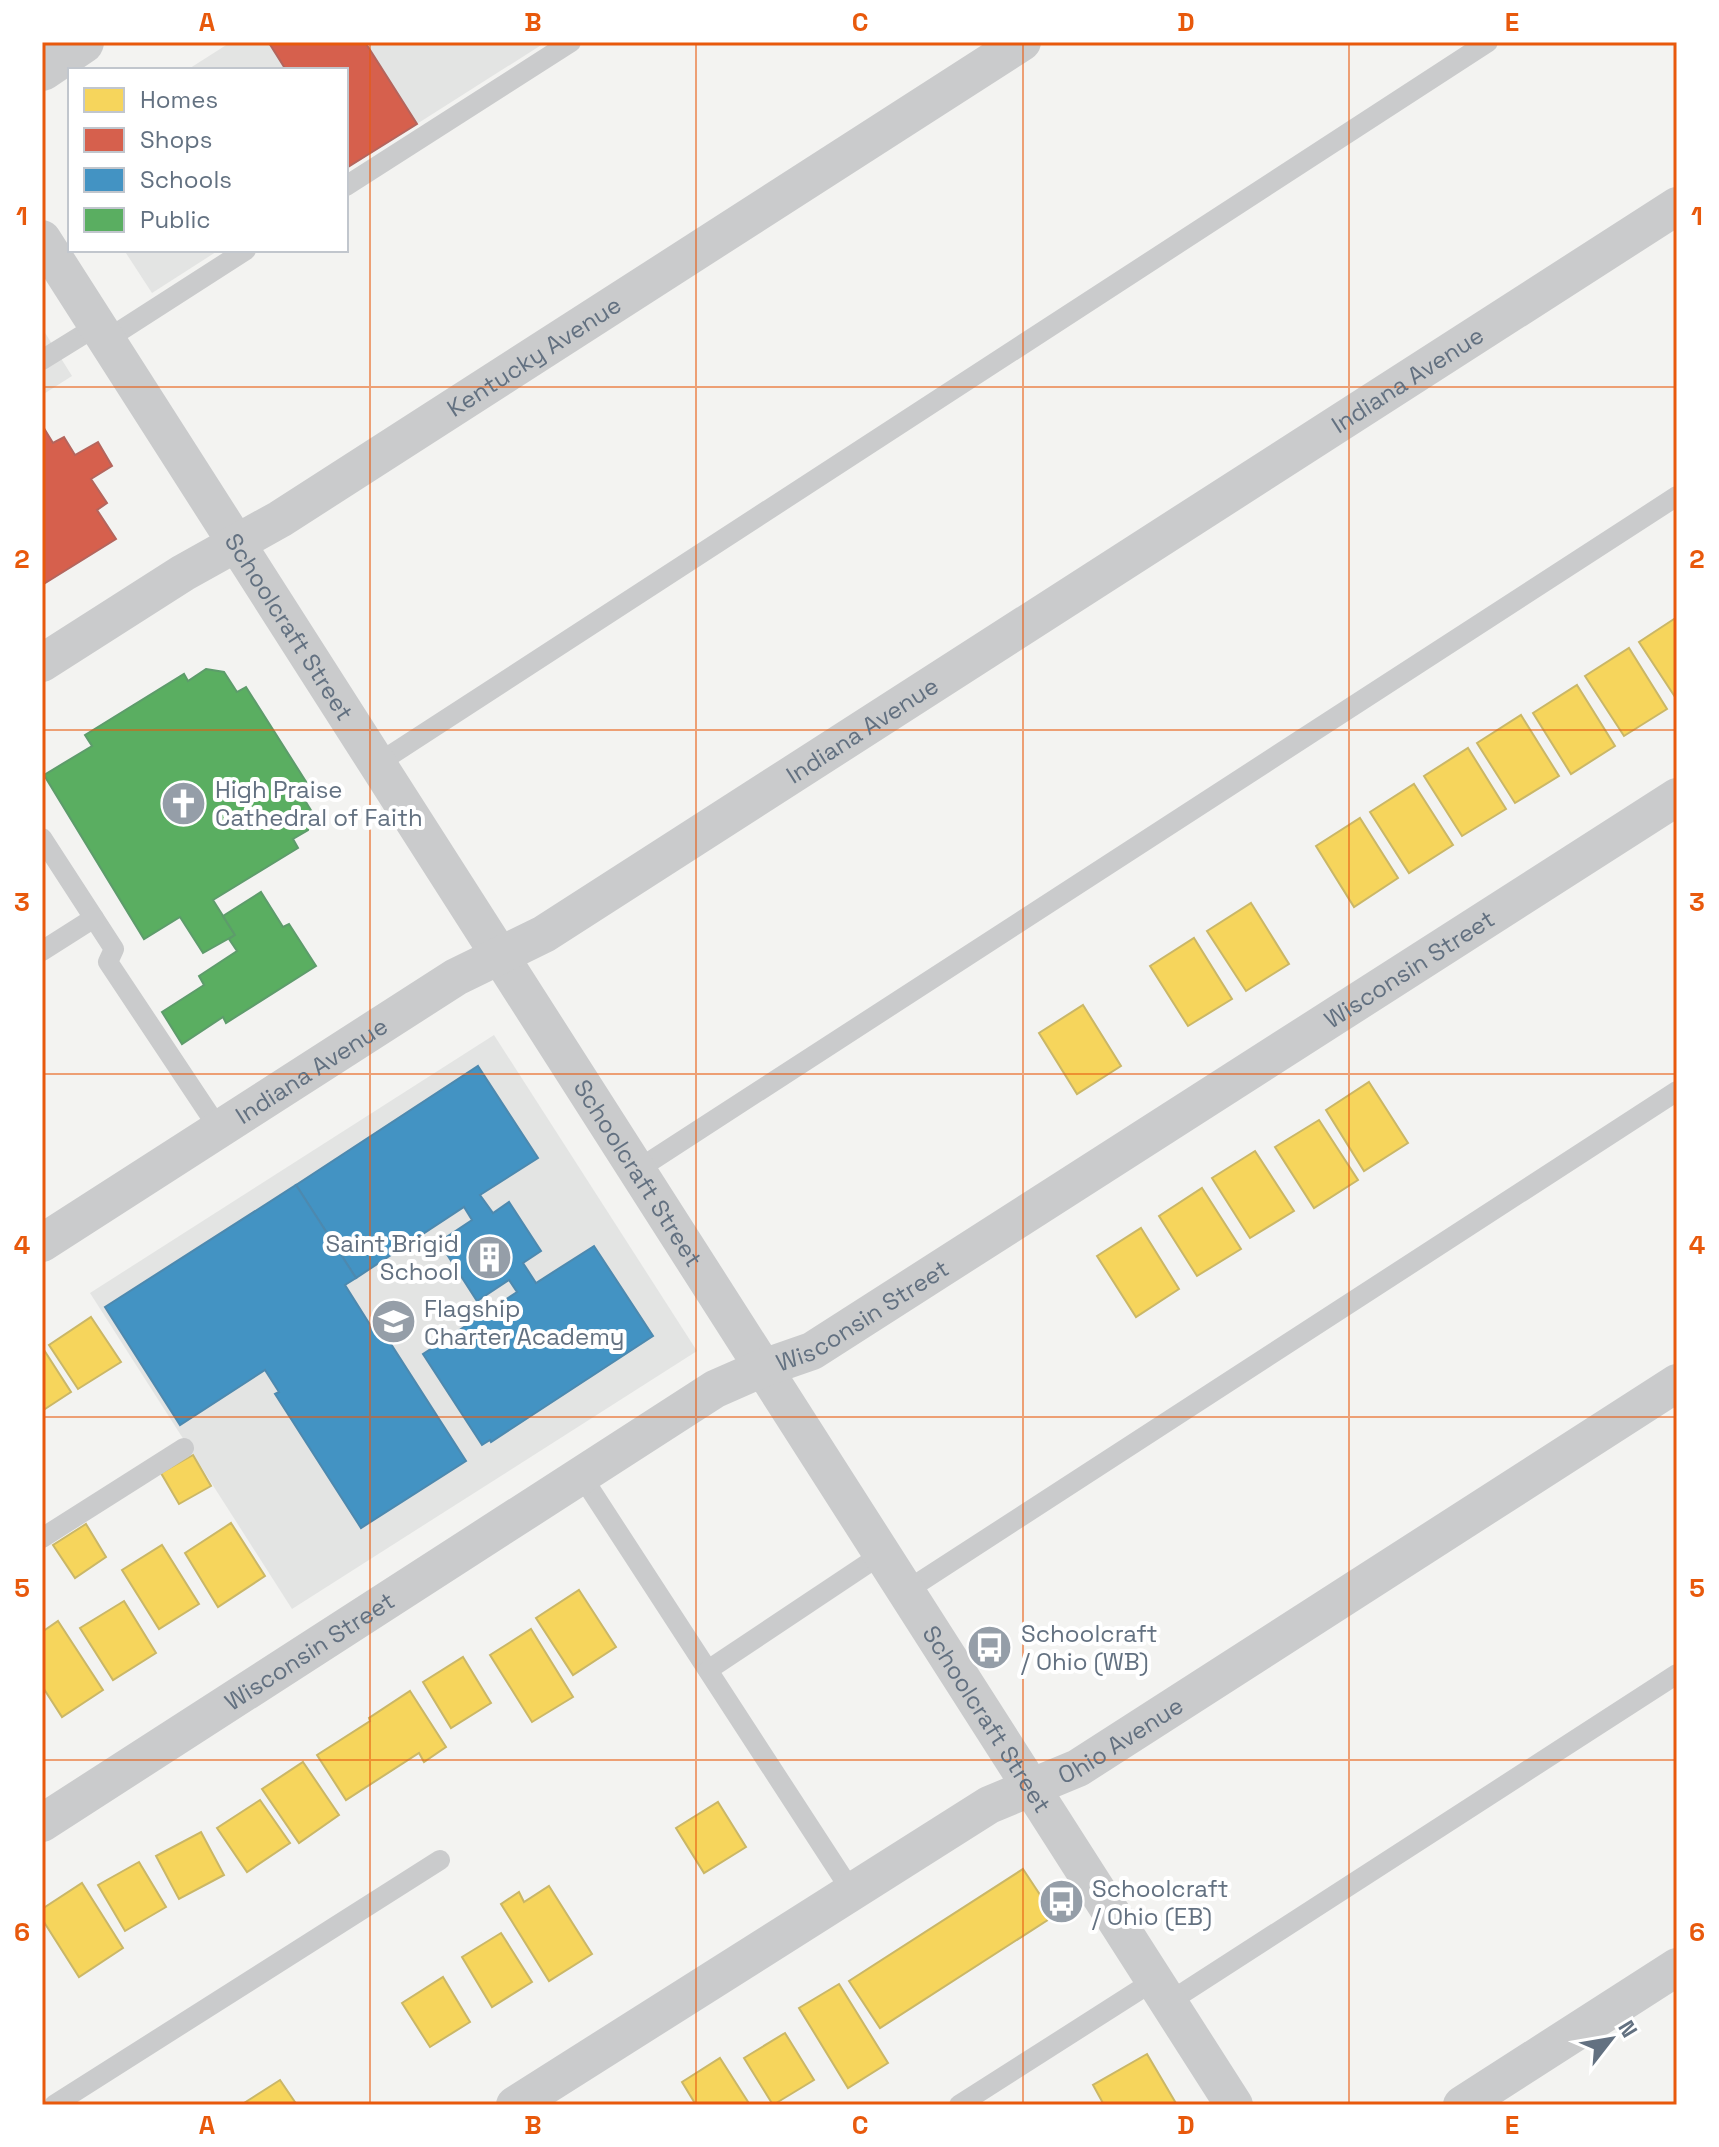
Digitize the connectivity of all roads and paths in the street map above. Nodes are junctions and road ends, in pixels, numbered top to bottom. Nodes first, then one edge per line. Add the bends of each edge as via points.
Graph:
1 (571, 42) edge
2 (1022, 42) edge
3 (1488, 42) edge
4 (348, 185) edge
5 (1677, 206) edge
6 (46, 252) edge
7 (243, 252) edge
8 (102, 333) junction
9 (42, 360) edge
10 (1677, 496) edge
11 (236, 544) junction
12 (42, 663) edge
13 (377, 764) junction
14 (1677, 797) edge
15 (42, 838) edge
16 (94, 918) junction
17 (42, 951) edge
18 (500, 956) junction
19 (1677, 1091) edge
20 (219, 1129) junction
21 (637, 1170) junction
22 (42, 1243) edge
23 (763, 1368) junction
24 (1677, 1383) edge
25 (184, 1448) dead end
26 (581, 1475) junction
27 (42, 1538) edge
28 (882, 1554) junction
29 (906, 1591) junction
30 (708, 1670) junction
31 (1677, 1674) edge
32 (1032, 1788) junction
33 (42, 1823) edge
34 (440, 1860) dead end
35 (852, 1892) junction
36 (1677, 1967) edge
37 (1162, 1991) junction
38 (54, 2105) edge
39 (515, 2105) edge
40 (959, 2105) edge
41 (1234, 2105) edge
42 (1462, 2105) edge

1 - 4 lane
2 - 11 street, Kentucky Avenue
3 - 13 lane
5 - 18 street, Indiana Avenue via 557,925
6 - 8 street, Schoolcraft Street
7 - 8 lane
8 - 9 lane
8 - 11 street, Schoolcraft Street
10 - 21 lane
11 - 12 street, Kentucky Avenue
11 - 13 street, Schoolcraft Street
13 - 18 street, Schoolcraft Street
14 - 23 street, Wisconsin Street via 812,1351
15 - 16 lane
16 - 17 lane
16 - 20 lane via 114,949 108,962
18 - 20 street, Indiana Avenue via 456,977
18 - 21 street, Schoolcraft Street
19 - 29 lane
20 - 22 street, Indiana Avenue
21 - 23 street, Schoolcraft Street
23 - 26 street, Wisconsin Street via 715,1389
23 - 28 street, Schoolcraft Street
24 - 32 street, Ohio Avenue via 1078,1768
25 - 27 lane
26 - 30 lane
26 - 33 street, Wisconsin Street
28 - 29 street, Schoolcraft Street
28 - 30 lane
29 - 32 street, Schoolcraft Street
30 - 35 lane
31 - 37 lane
32 - 35 street, Ohio Avenue via 989,1805
32 - 37 street, Schoolcraft Street
34 - 38 lane
35 - 39 street, Ohio Avenue
36 - 42 street
37 - 40 lane
37 - 41 street, Schoolcraft Street

